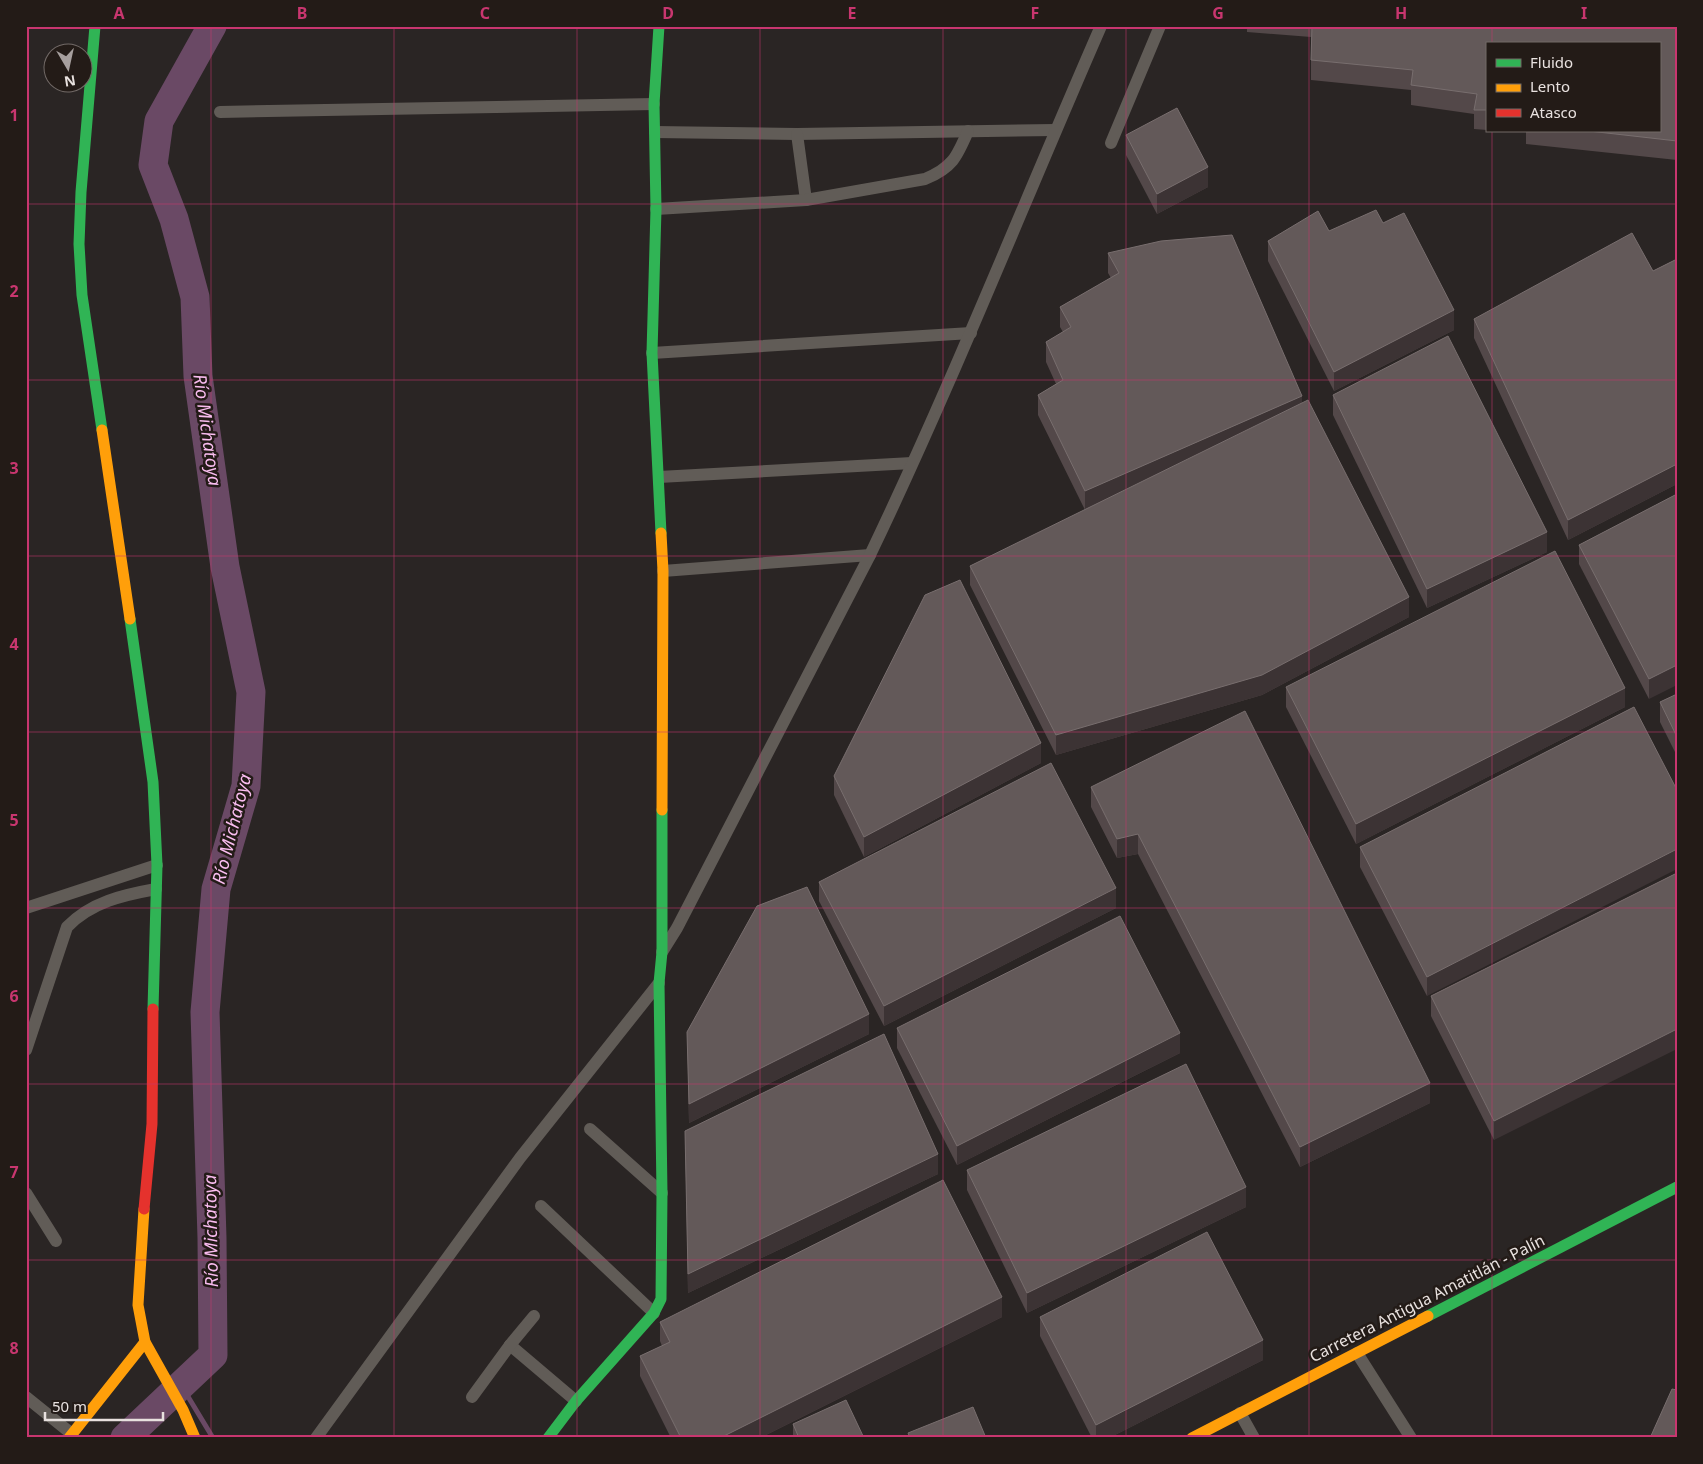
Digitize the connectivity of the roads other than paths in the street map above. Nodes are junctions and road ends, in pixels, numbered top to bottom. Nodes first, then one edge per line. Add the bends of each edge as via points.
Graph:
1 (96, 26) edge
2 (658, 26) edge
3 (1101, 26) edge
4 (1160, 26) edge
5 (654, 104) junction
6 (220, 112) dead end
7 (1056, 130) junction
8 (968, 131) junction
9 (654, 132) junction
10 (797, 134) junction
11 (1111, 143) dead end
12 (806, 200) junction
13 (656, 209) junction
14 (971, 333) junction
15 (652, 353) junction
16 (912, 464) junction
17 (659, 477) junction
18 (870, 555) junction
19 (663, 572) junction
20 (157, 865) junction
21 (156, 889) junction
22 (26, 908) edge
23 (662, 952) junction
24 (660, 983) junction
25 (26, 1050) edge
26 (590, 1129) dead end
27 (1677, 1187) edge
28 (26, 1193) edge
29 (662, 1193) junction
30 (541, 1206) dead end
31 (56, 1241) dead end
32 (654, 1313) junction
33 (534, 1316) dead end
34 (145, 1342) junction
35 (510, 1345) junction
36 (1357, 1353) junction
37 (26, 1397) edge
38 (472, 1398) dead end
39 (576, 1401) junction
40 (1240, 1413) junction
41 (70, 1436) edge
42 (195, 1438) edge
43 (316, 1438) edge
44 (548, 1438) edge
45 (1192, 1438) edge
46 (1254, 1438) edge
47 (1411, 1438) edge

1 - 20 street via 81,192 79,244 82,295 149,745
2 - 5 street
3 - 7 street
4 - 11 street
5 - 6 street
5 - 9 street
7 - 8 street
7 - 14 street
8 - 10 street
8 - 12 street via 959,152 941,173 925,179
9 - 10 street
9 - 13 street
10 - 12 street
12 - 13 street
13 - 15 street
14 - 15 street
14 - 16 street
15 - 17 street
16 - 17 street
16 - 18 street
17 - 19 street
18 - 19 street
18 - 23 street
19 - 23 street
20 - 21 street
20 - 22 street
21 - 25 street via 100,904 76,917 66,927
21 - 34 street via 152,1124 138,1305
23 - 24 street
24 - 29 street
24 - 43 street via 520,1158
26 - 29 street
27 - 36 street, Carretera Antigua Amatitlán - Palín
28 - 31 street
29 - 32 street via 662,1299
30 - 32 street
32 - 39 street
33 - 35 street
34 - 41 street
34 - 42 street
35 - 38 street
35 - 39 street
36 - 40 street, Carretera Antigua Amatitlán - Palín
36 - 47 street
37 - 41 street
39 - 44 street
40 - 45 street, Carretera Antigua Amatitlán - Palín
40 - 46 street

